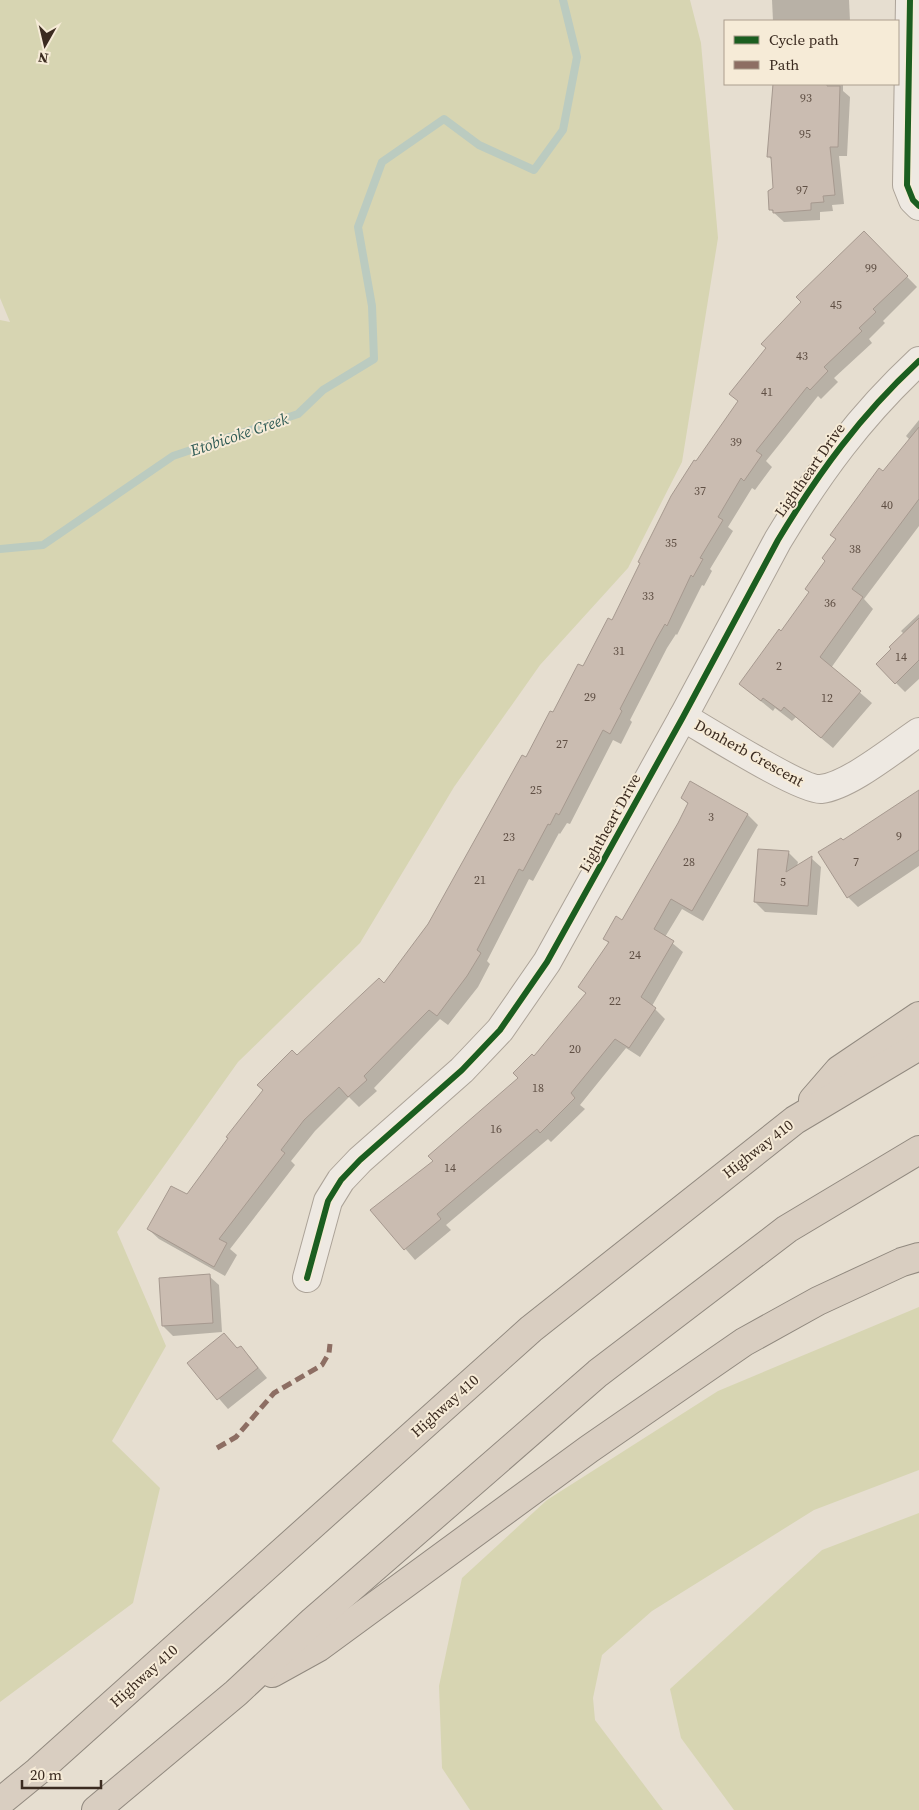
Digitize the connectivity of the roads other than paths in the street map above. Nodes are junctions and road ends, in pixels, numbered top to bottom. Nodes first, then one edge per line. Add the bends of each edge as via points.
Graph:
1 (910, 0) edge
2 (919, 206) edge
3 (919, 361) edge
4 (683, 717) junction
5 (919, 732) edge
6 (919, 1016) edge
7 (919, 1046) edge
8 (795, 1120) junction
9 (919, 1150) edge
10 (919, 1257) edge
11 (307, 1278) dead end
12 (236, 1693) junction
13 (0, 1802) edge
14 (96, 1810) edge

1 - 2 street via 907,177 913,200
3 - 4 street, Lightheart Drive via 860,420 805,496
4 - 5 street, Donherb Crescent via 797,783 819,790 841,784
4 - 11 street, Lightheart Drive via 547,962 500,1030 462,1070 341,1180 328,1201
6 - 8 highway via 839,1070
7 - 8 highway, Highway 410
8 - 13 highway, Highway 410 via 531,1329
9 - 12 highway via 786,1230 598,1373 313,1621
10 - 12 highway via 818,1301 744,1342 589,1449 319,1647
12 - 14 highway

